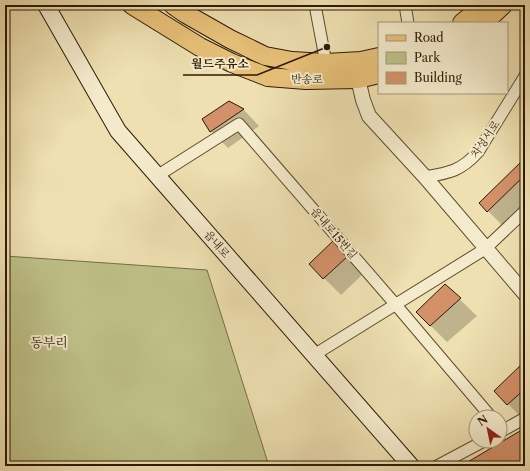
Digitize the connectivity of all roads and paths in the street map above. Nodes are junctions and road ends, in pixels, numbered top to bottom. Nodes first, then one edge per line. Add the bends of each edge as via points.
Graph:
1 (46, 5) edge
2 (132, 5) edge
3 (173, 5) edge
4 (314, 5) edge
5 (406, 5) edge
6 (484, 5) edge
7 (502, 5) edge
8 (408, 22) edge
9 (463, 22) edge
10 (485, 22) edge
11 (378, 57) edge
12 (326, 63) junction
13 (378, 74) edge
14 (525, 76) edge
15 (358, 79) junction
16 (157, 176) junction
17 (425, 177) junction
18 (525, 211) edge
19 (485, 249) junction
20 (525, 294) edge
21 (396, 305) junction
22 (314, 355) junction
23 (484, 409) edge
24 (525, 418) edge
25 (508, 427) edge
26 (469, 449) edge
27 (411, 466) edge
28 (438, 466) edge

1 - 16 main road, 읍내로 via 118,131
2 - 15 main road, 반송로 via 200,47 268,77 306,80
3 - 12 main road, 반송로 via 230,39 265,56
4 - 12 street
5 - 8 street
6 - 9 main road
7 - 10 main road
11 - 12 main road, 반송로
13 - 15 main road, 반송로
14 - 17 street, 차성서로 via 470,161 446,174
15 - 17 street via 369,116
16 - 21 street, 읍내로15번길 via 239,124
16 - 22 main road, 읍내로
17 - 19 street
18 - 19 street
19 - 20 street
19 - 21 street
21 - 22 street
21 - 23 street, 읍내로15번길
22 - 27 main road, 읍내로
24 - 25 street
26 - 28 street

